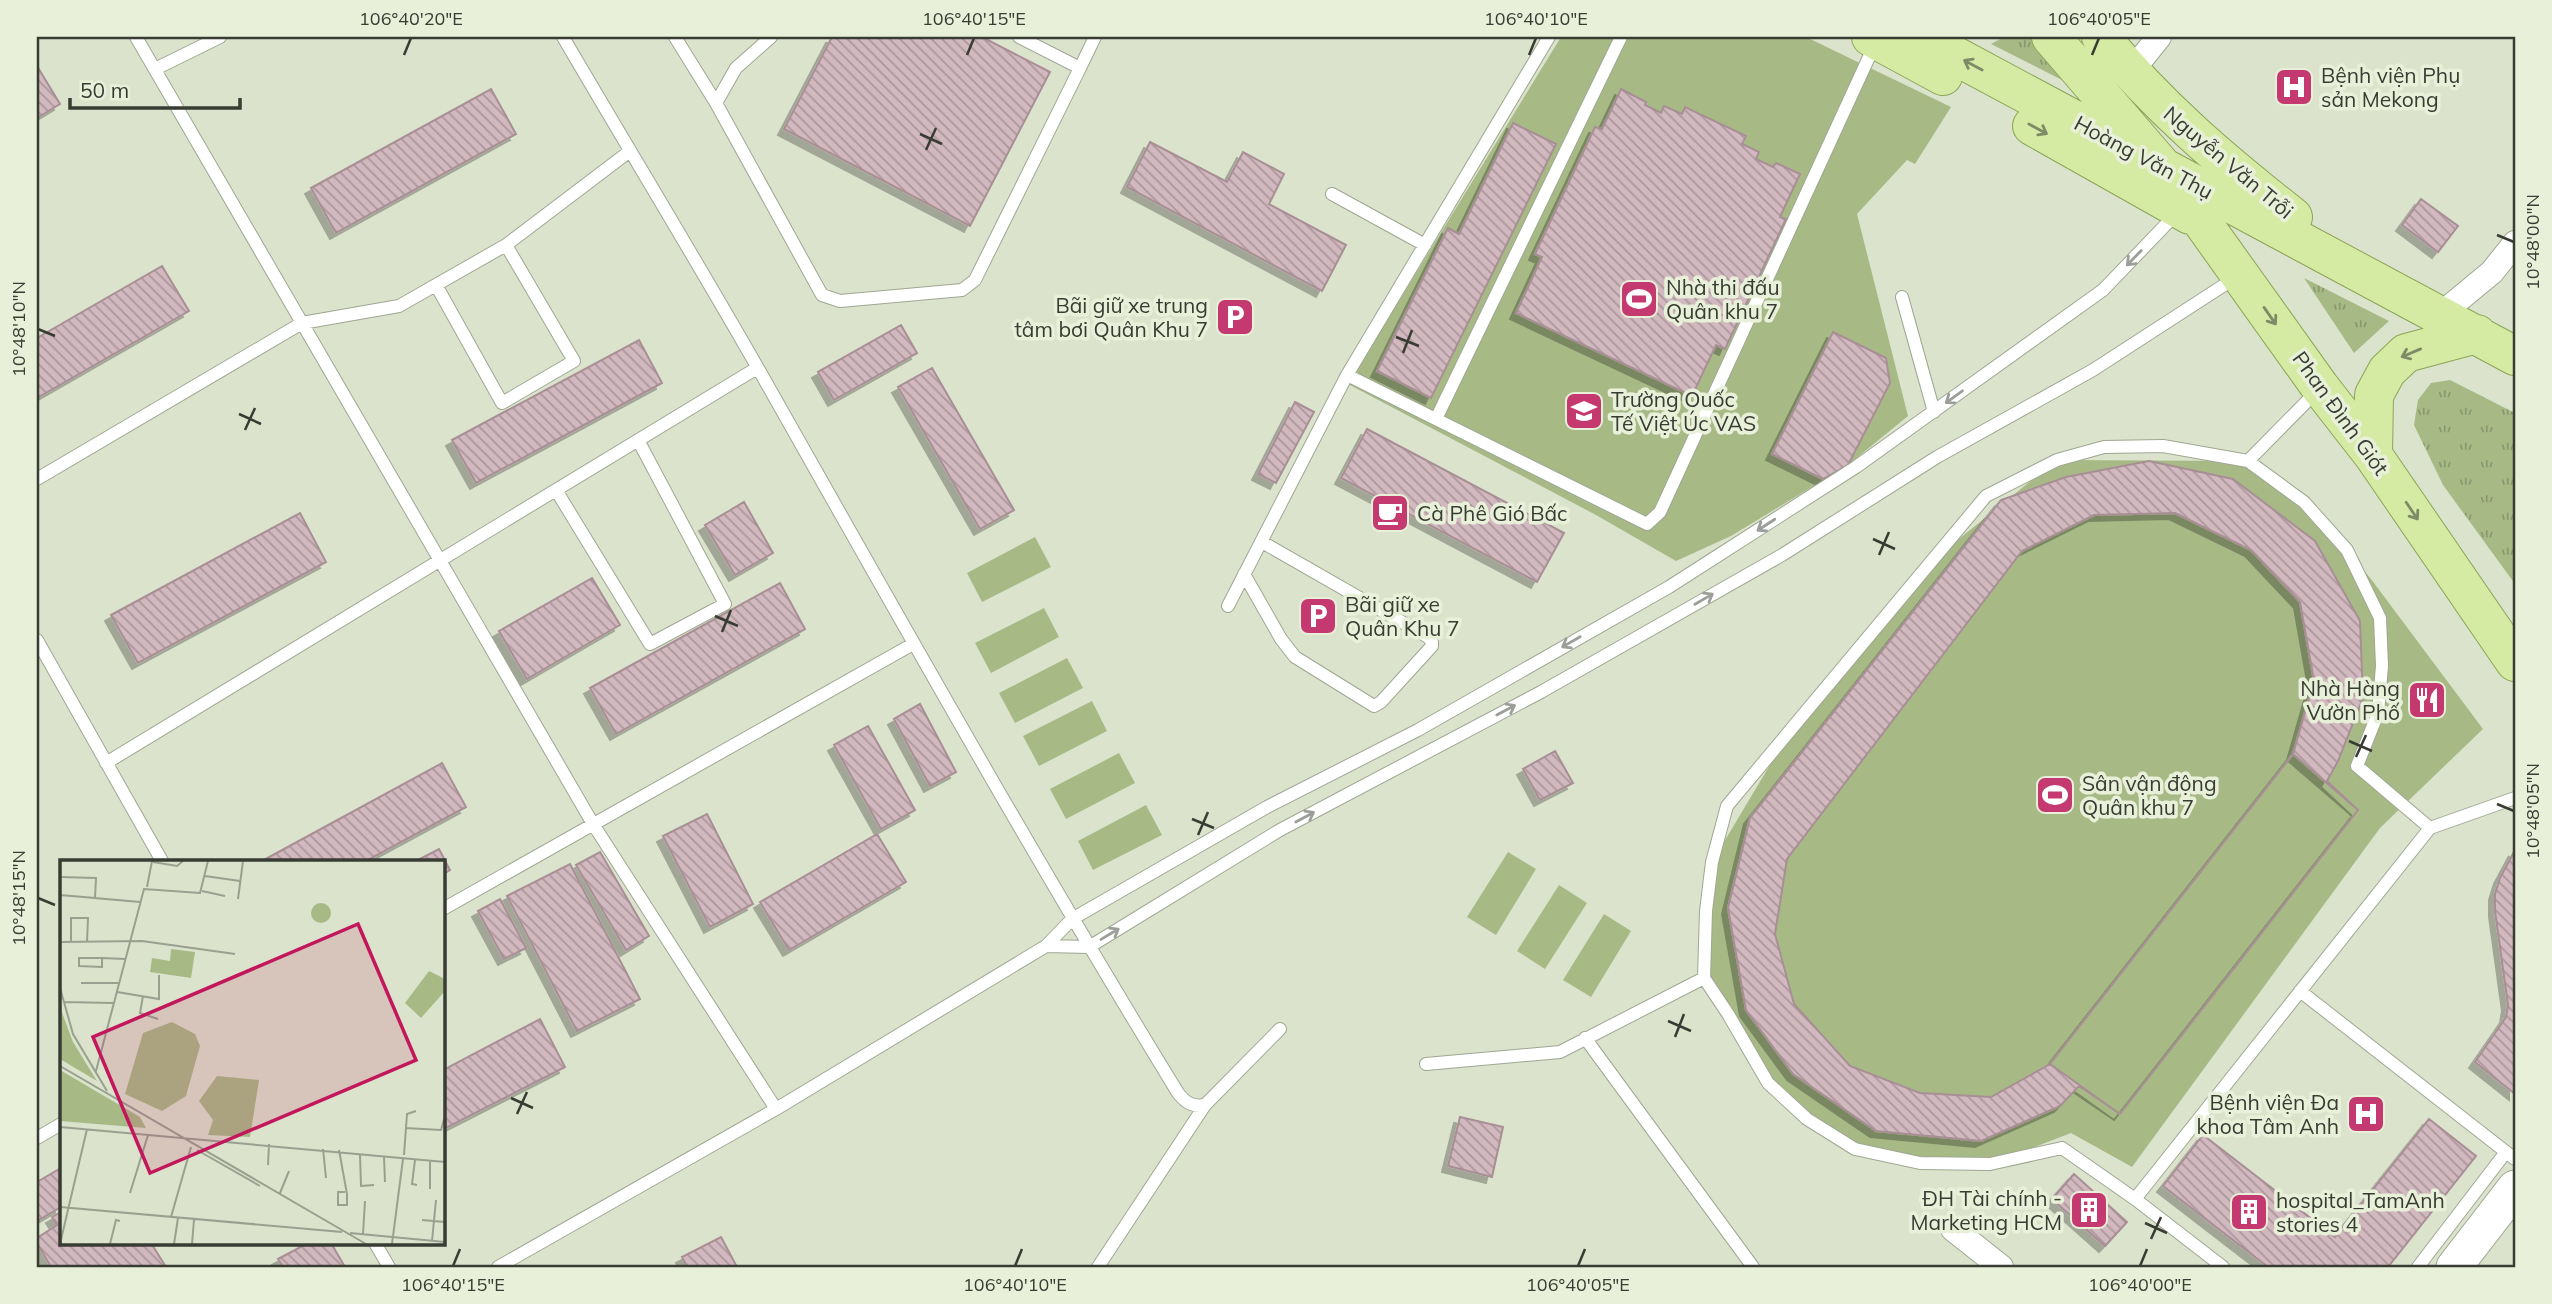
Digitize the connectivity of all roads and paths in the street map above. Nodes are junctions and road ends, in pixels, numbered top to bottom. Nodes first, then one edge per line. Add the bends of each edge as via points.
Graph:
1 (136, 37) edge
2 (220, 37) edge
3 (563, 37) edge
4 (675, 37) edge
5 (771, 37) edge
6 (1019, 37) edge
7 (1096, 37) edge
8 (1549, 37) edge
9 (1621, 37) edge
10 (1920, 37) edge
11 (2051, 37) edge
12 (2101, 37) edge
13 (2159, 37) edge
14 (1876, 38) edge
15 (1080, 68) junction
16 (155, 69) junction
17 (2130, 73) junction
18 (716, 103) junction
19 (630, 151) junction
20 (2162, 166) junction
21 (1332, 194) dead end
22 (2191, 215) junction
23 (2515, 243) edge
24 (506, 245) junction
25 (1425, 246) junction
26 (2241, 274) junction
27 (2368, 277) junction
28 (436, 285) junction
29 (1902, 298) dead end
30 (2440, 315) junction
31 (302, 323) junction
32 (2477, 334) junction
33 (2515, 356) edge
34 (757, 368) junction
35 (1348, 375) junction
36 (2320, 387) junction
37 (1934, 412) junction
38 (1436, 419) junction
39 (638, 440) junction
40 (2373, 455) junction
41 (2248, 461) junction
42 (37, 479) edge
43 (556, 490) junction
44 (1262, 542) junction
45 (439, 560) junction
46 (1244, 574) junction
47 (1227, 606) dead end
48 (37, 639) edge
49 (913, 644) junction
50 (2515, 662) edge
51 (106, 763) junction
52 (2515, 798) edge
53 (593, 824) junction
54 (2430, 828) junction
55 (161, 860) edge
56 (444, 908) edge
57 (1072, 919) junction
58 (1045, 946) junction
59 (1089, 947) junction
60 (1704, 978) junction
61 (2300, 991) junction
62 (1280, 1029) dead end
63 (1585, 1038) junction
64 (1426, 1064) dead end
65 (1206, 1105) junction
66 (776, 1110) junction
67 (60, 1125) edge
68 (37, 1138) edge
69 (2511, 1155) edge
70 (2515, 1188) edge
71 (2135, 1199) junction
72 (1953, 1229) dead end
73 (376, 1244) edge
74 (389, 1267) edge
75 (498, 1267) edge
76 (1098, 1267) edge
77 (1753, 1267) edge
78 (2001, 1267) edge
79 (2223, 1267) edge
80 (2418, 1267) edge
81 (2454, 1267) edge

1 - 16 lane
2 - 16 lane
3 - 19 lane
4 - 18 lane
5 - 18 lane via 736,68
6 - 15 lane
7 - 15 lane
8 - 25 lane
9 - 38 lane
20 -> 10 main road, Hoàng Văn Thụ
11 - 20 main road, Nguyễn Văn Trỗi
12 - 17 main road, Nguyễn Văn Trỗi
13 - 17 street
14 -> 22 main road, Hoàng Văn Thụ
14 - 38 lane via 1660,512 1647,524
15 - 18 lane via 975,280 962,290 839,301 822,295
16 - 31 lane
17 - 27 main road, Nguyễn Văn Trỗi via 2175,119
19 - 24 lane
19 - 34 lane
20 - 22 main road, Phan Đình Giót
20 - 27 main road, Hoàng Văn Thụ
21 - 25 lane
22 - 26 main road, Phan Đình Giót
22 -> 37 lane via 2103,290
23 - 30 street via 2492,272
24 - 28 lane
24 - 28 lane via 574,361 502,403
25 - 35 lane
26 -> 36 main road, Phan Đình Giót
59 -> 26 lane via 1280,830 1541,692 1782,555 1937,457 2093,370
27 - 30 main road
28 - 31 lane via 399,306
29 - 37 lane
30 - 32 main road
31 - 42 lane
31 - 45 lane
32 - 33 main road
32 -> 40 main road via 2406,353 2387,371 2374,395
34 - 39 lane
34 - 49 lane
35 - 38 lane
35 - 44 lane
36 - 40 main road, Phan Đình Giót
36 - 41 lane
37 -> 57 lane via 1669,587
39 - 43 lane
39 - 43 lane via 725,604 650,644
40 -> 50 main road, Phan Đình Giót
41 - 54 lane via 2304,502 2347,550 2380,618 2378,713 2357,766
41 - 60 lane via 2163,446 2104,447 2057,460 1986,496 1727,806 1712,862
43 - 45 lane
44 - 46 lane
44 - 46 lane via 1427,638 1432,646 1374,706 1295,657
45 - 51 lane
45 - 53 lane
46 - 47 lane
48 - 51 lane
49 - 53 lane
49 - 57 lane
51 - 55 lane
52 - 54 lane
53 - 56 lane
53 - 66 lane
54 - 61 lane
57 - 58 lane
57 - 59 lane
58 - 59 lane
58 - 66 lane
59 - 65 lane via 1178,1093 1195,1106
60 - 63 lane
60 - 71 lane via 1768,1083 1807,1119 1855,1149 1920,1163 1990,1164 2062,1148
61 - 69 lane
61 - 71 lane
62 - 65 lane
63 - 64 lane via 1560,1052
63 - 77 lane
65 - 76 lane
66 - 75 lane
67 - 68 lane
69 - 80 lane
70 - 81 main road
71 - 79 lane
72 - 78 street
73 - 74 lane

